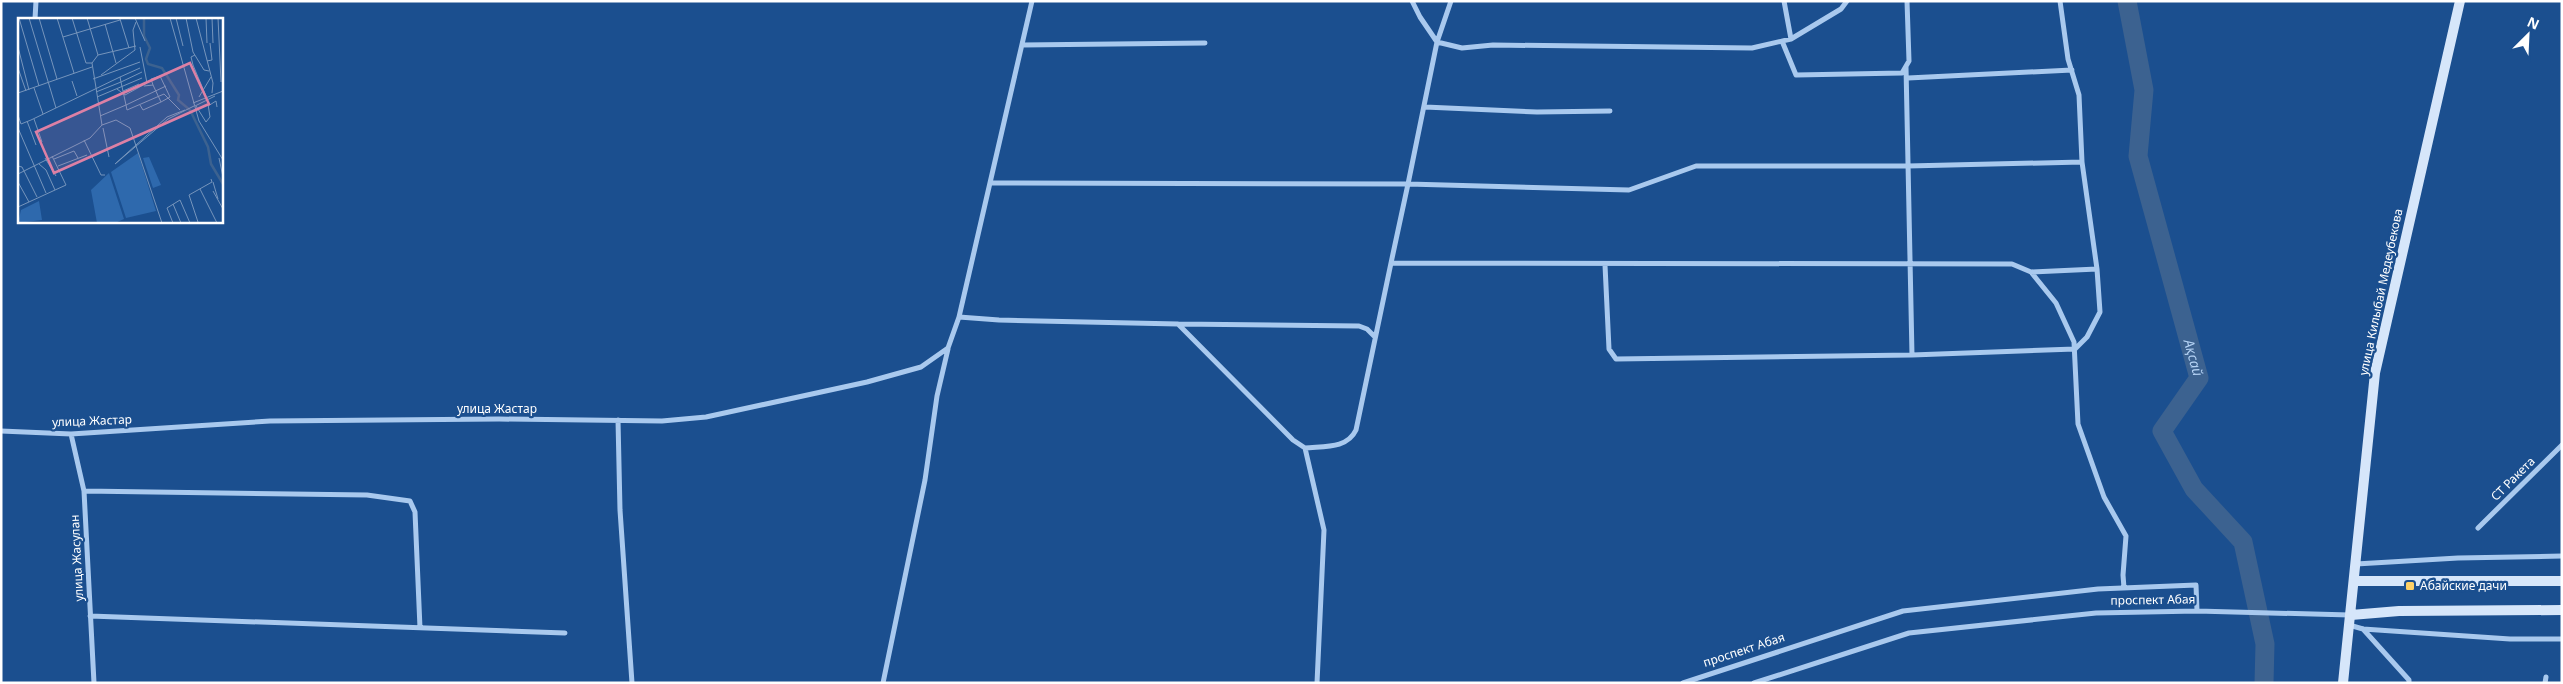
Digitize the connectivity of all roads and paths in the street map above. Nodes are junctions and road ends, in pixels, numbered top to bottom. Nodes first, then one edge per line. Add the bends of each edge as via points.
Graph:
1 (36, 1) edge
2 (1032, 1) edge
3 (1412, 1) edge
4 (1451, 1) edge
5 (1784, 1) edge
6 (1847, 1) edge
7 (1907, 1) edge
8 (2060, 1) edge
9 (2460, 1) edge
10 (35, 18) edge
11 (1791, 39) junction
12 (1437, 42) junction
13 (1782, 42) junction
14 (1206, 43) dead end
15 (1022, 45) junction
16 (1906, 67) junction
17 (2072, 70) junction
18 (1908, 78) junction
19 (1425, 107) junction
20 (1610, 111) dead end
21 (2082, 162) junction
22 (1908, 166) junction
23 (990, 183) junction
24 (1408, 184) junction
25 (1391, 263) junction
26 (1910, 264) junction
27 (1605, 265) junction
28 (2097, 269) junction
29 (2031, 272) junction
30 (959, 317) junction
31 (1178, 324) junction
32 (1374, 336) junction
33 (948, 348) junction
34 (2075, 349) junction
35 (1912, 354) junction
36 (618, 420) junction
37 (1, 431) edge
38 (71, 434) junction
39 (2562, 444) edge
40 (1305, 448) junction
41 (84, 491) junction
42 (2478, 528) dead end
43 (2562, 556) edge
44 (2356, 564) junction
45 (2355, 581) junction
46 (2562, 581) edge
47 (2124, 588) junction
48 (2562, 610) edge
49 (2197, 611) junction
50 (90, 616) junction
51 (2350, 620) junction
52 (420, 628) junction
53 (2363, 629) junction
54 (565, 633) dead end
55 (2562, 639) edge
56 (2546, 676) dead end
57 (94, 683) edge
58 (632, 683) edge
59 (883, 683) edge
60 (1317, 683) edge
61 (1683, 683) edge
62 (1754, 683) edge
63 (2343, 683) edge
64 (2409, 683) edge
65 (2544, 683) edge

1 - 10 street
2 - 15 street
3 - 12 street
4 - 12 street
5 - 11 street
6 - 11 street via 1841,9
7 - 16 street via 1909,61
8 - 17 street
9 - 44 main road, улица Килыбай Медеубекова via 2375,373
11 - 13 street
12 - 13 street via 1462,48 1522,45 1752,48
12 - 19 street
13 - 16 street via 1796,75 1902,73
14 - 15 street
15 - 23 street
16 - 18 street
17 - 18 street
17 - 21 street via 2079,95
18 - 22 street
19 - 20 street via 1537,112
19 - 24 street
21 - 22 street
21 - 28 street
22 - 24 street via 1696,166 1629,190
22 - 26 street
23 - 24 street
23 - 30 street
24 - 25 street
25 - 27 street
25 - 32 street
26 - 27 street
26 - 29 street via 2012,264
26 - 35 street
27 - 35 street via 1609,349 1616,360
28 - 29 street
28 - 34 street via 2100,312 2088,337
29 - 34 street via 2056,303
30 - 31 street
30 - 33 street
31 - 32 street via 1359,326
31 - 40 street via 1293,440
32 - 40 street via 1352,438 1346,443
33 - 36 street, улица Жастар via 921,367 840,388 706,417
33 - 59 street
34 - 35 street
34 - 47 street via 2078,424 2104,498 2126,536
36 - 38 street, улица Жастар via 270,421
36 - 58 street via 620,510
37 - 38 street, улица Жастар
38 - 41 street, улица Жасулан
39 - 42 street, СТ Ракета
40 - 60 street via 1324,530
41 - 50 street, улица Жасулан
41 - 52 street via 367,495 410,501 416,512
43 - 44 street
44 - 45 main road, улица Килыбай Медеубекова
45 - 46 main road
45 - 51 main road, улица Килыбай Медеубекова
47 - 49 street, проспект Абая via 2196,585
47 - 61 street, проспект Абая via 1903,611
48 - 51 main road, проспект Абая via 2399,611
49 - 51 street, проспект Абая via 2317,615
49 - 62 street, проспект Абая via 2096,613 1909,633
50 - 52 street
50 - 57 street, улица Жасулан
51 - 53 street
51 - 63 main road, улица Килыбай Медеубекова
52 - 54 street
53 - 55 street via 2510,639
53 - 64 street
56 - 65 street

